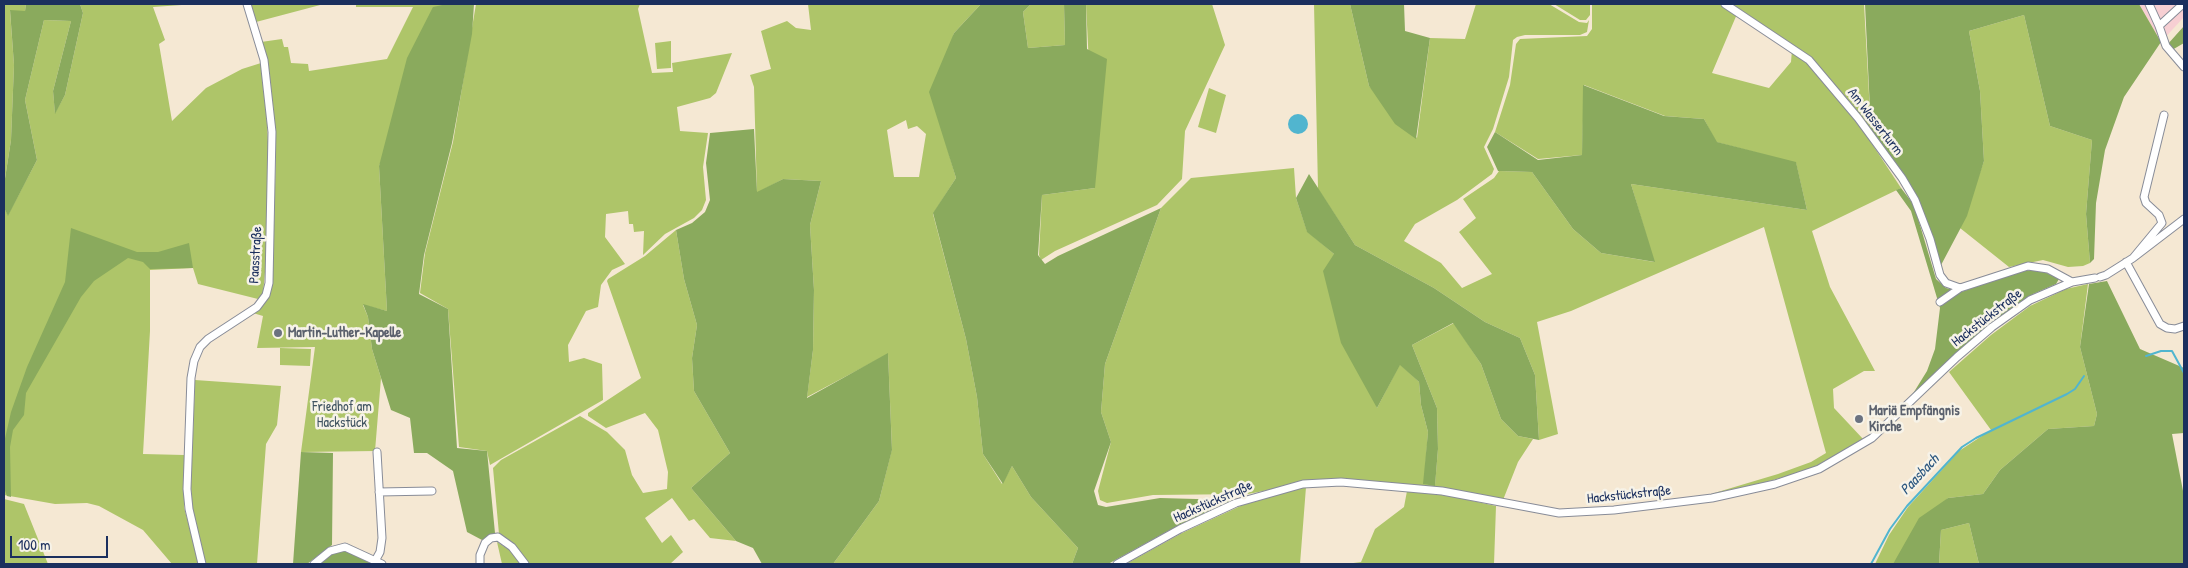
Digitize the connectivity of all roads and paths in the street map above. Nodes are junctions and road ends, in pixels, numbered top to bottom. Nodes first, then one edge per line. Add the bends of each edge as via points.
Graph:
1 (247, 4) edge
2 (1725, 4) edge
3 (2150, 4) edge
4 (2183, 4) edge
5 (2159, 26) junction
6 (2184, 67) edge
7 (2164, 115) dead end
8 (2184, 219) edge
9 (2129, 260) junction
10 (2072, 282) junction
11 (1960, 288) junction
12 (1940, 302) dead end
13 (2184, 326) edge
14 (377, 452) dead end
15 (432, 491) dead end
16 (379, 492) junction
17 (379, 562) edge
18 (202, 564) edge
19 (314, 564) edge
20 (480, 564) edge
21 (525, 564) edge
22 (1117, 564) edge

1 - 18 street, Paasstraße via 264,60 272,132 269,276 266,295 257,307 200,347 190,378 187,489
2 - 11 street, Am Wasserturm via 1809,60 1858,118 1915,200 1943,281
3 - 5 street
4 - 5 street
5 - 6 street via 2166,46
7 - 9 street via 2144,198 2162,223
8 - 9 street, Hackstückstraße
9 - 10 street, Hackstückstraße via 2106,275
9 - 13 street via 2160,324 2175,329
10 - 11 street via 2048,269 2028,266
10 - 22 street, Hackstückstraße via 2030,300 1992,327 1856,450 1819,469 1775,484 1712,498 1559,513 1442,491 1341,482 1303,484 1236,503
11 - 12 street
14 - 16 street
15 - 16 street
16 - 17 street via 382,538
17 - 19 street via 345,548 330,551
20 - 21 street via 485,544 498,537 512,547

